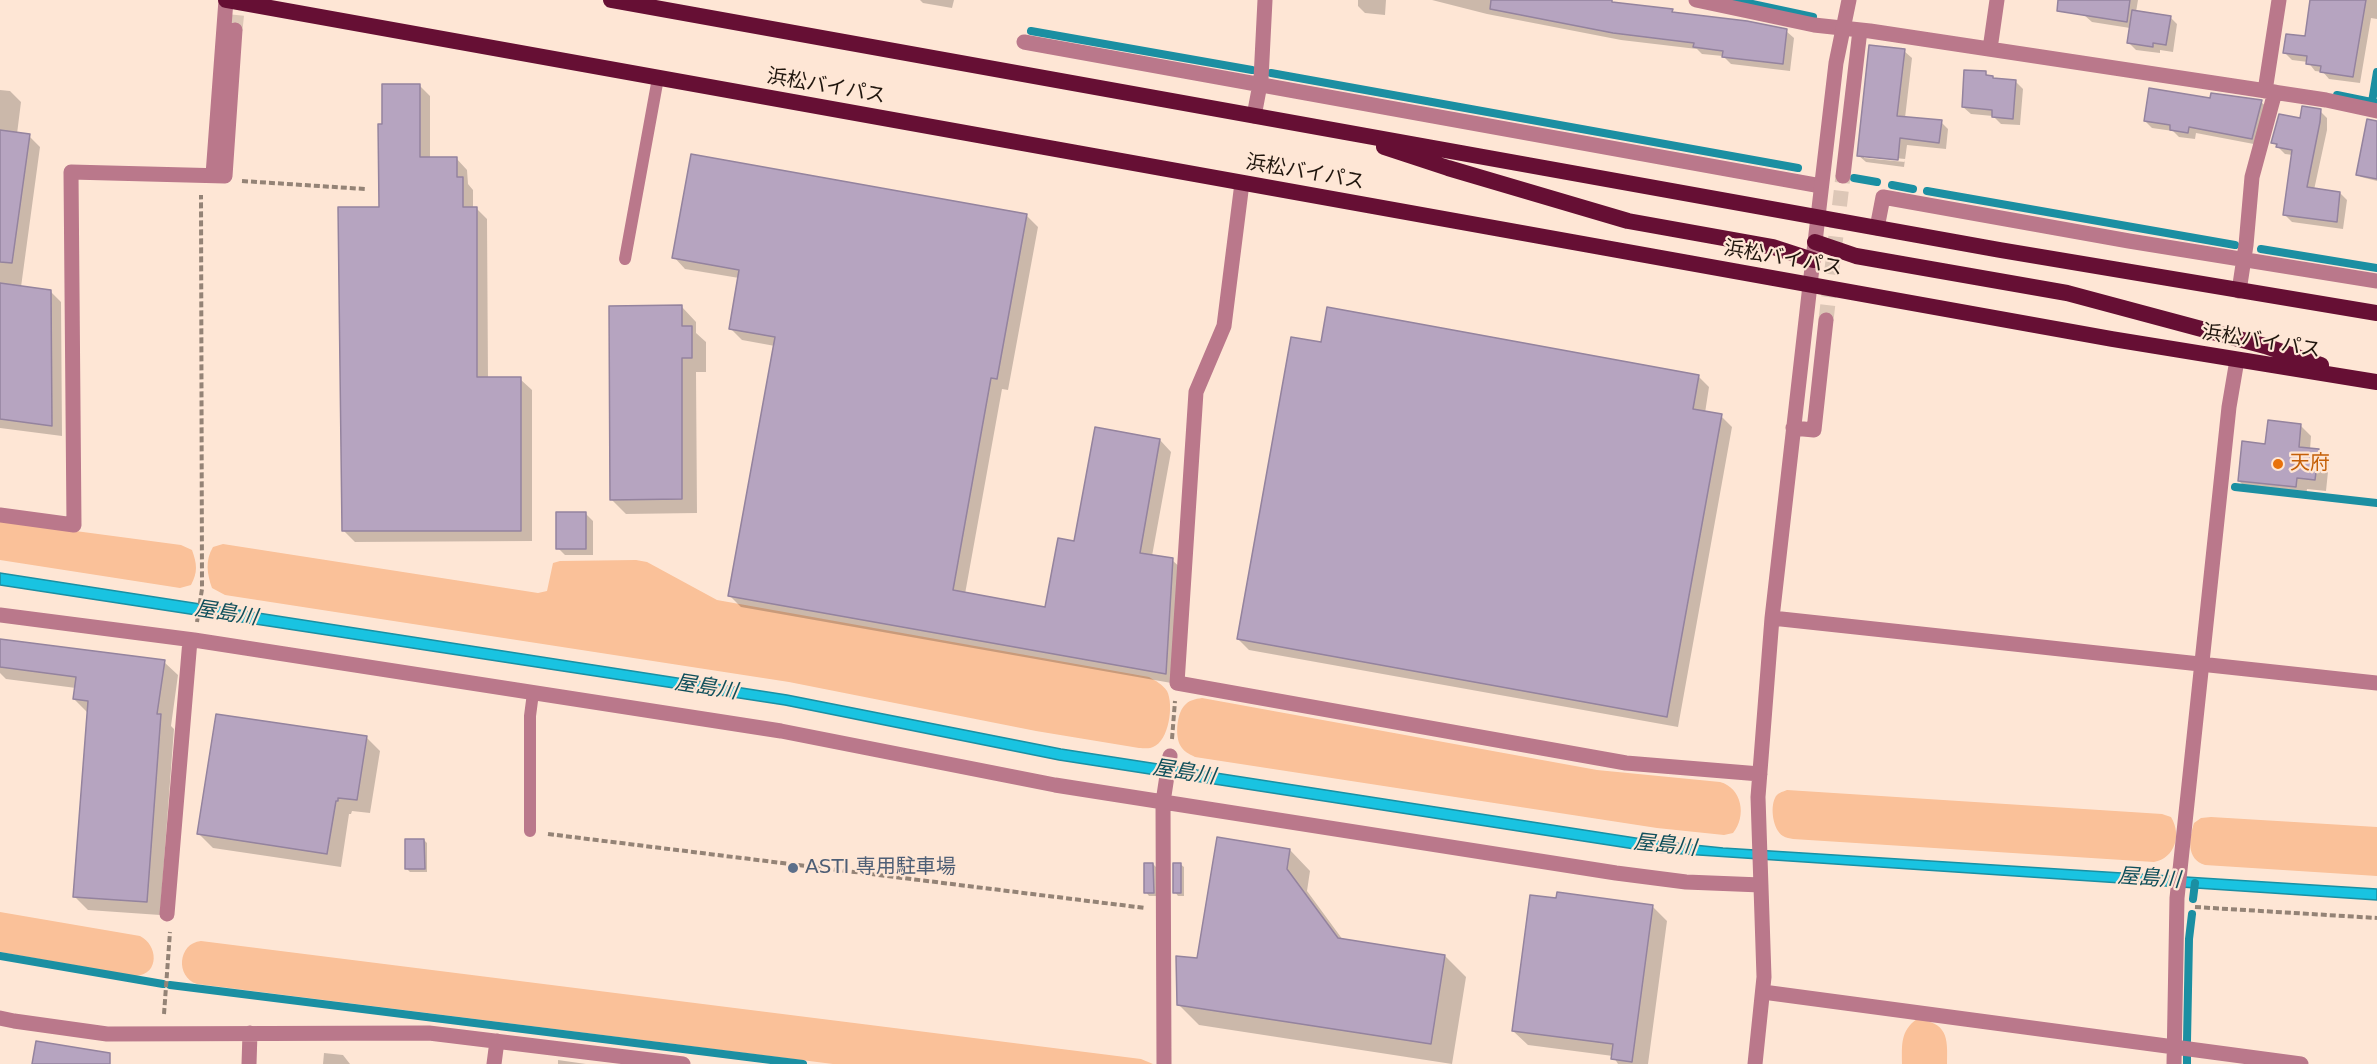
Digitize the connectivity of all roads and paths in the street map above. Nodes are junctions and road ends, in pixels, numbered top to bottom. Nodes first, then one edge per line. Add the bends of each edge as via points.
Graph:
1 (226, 0) edge
2 (611, 0) edge
3 (1265, 0) edge
4 (1696, 0) edge
5 (1849, 0) edge
6 (1997, 0) edge
7 (2279, 0) edge
8 (1842, 28) junction
9 (236, 30) tunnel mouth
10 (1860, 30) junction
11 (1024, 42) dead end
12 (1990, 50) junction
13 (658, 78) junction
14 (1260, 84) junction
15 (2270, 91) junction
16 (2377, 111) edge
17 (1254, 116) junction
18 (1326, 128) junction
19 (213, 176) junction
20 (1843, 176) tunnel mouth
21 (1242, 183) junction
22 (1821, 186) junction
23 (365, 189) dead end
24 (1818, 217) junction
25 (1877, 228) junction
26 (1815, 242) junction
27 (625, 259) dead end
28 (1813, 260) junction
29 (2244, 260) junction
30 (2377, 281) edge
31 (1810, 285) junction
32 (2239, 291) junction
33 (2377, 313) edge
34 (1826, 320) tunnel mouth
35 (2237, 360) junction
36 (2369, 381) edge
37 (1793, 428) junction
38 (0, 515) edge
39 (0, 615) edge
40 (1772, 618) junction
41 (197, 624) dead end
42 (190, 640) junction
43 (2202, 664) junction
44 (1178, 683) junction
45 (2377, 683) edge
46 (533, 693) junction
47 (1170, 756) joint
48 (1760, 774) junction
49 (1164, 795) junction
50 (530, 831) joint
51 (1761, 878) junction
52 (2177, 902) junction
53 (1163, 911) junction
54 (167, 914) joint
55 (2377, 918) edge
56 (1763, 992) junction
57 (0, 1018) edge
58 (250, 1033) junction
59 (163, 1034) junction
60 (497, 1041) junction
61 (2175, 1047) junction
62 (249, 1064) edge
63 (494, 1064) edge
64 (683, 1064) edge
65 (1164, 1064) edge
66 (1755, 1064) edge
67 (2174, 1064) edge
68 (2301, 1064) edge

1 - 13 highway, 浜松バイパス
1 - 19 street
2 - 17 highway
3 - 14 street
4 - 8 street
5 - 8 street
6 - 12 street
7 - 15 street
8 - 10 street
8 - 22 street
9 - 19 street
10 - 12 street
10 - 20 street
11 - 14 street
12 - 15 street
13 - 21 highway, 浜松バイパス
13 - 27 lane
14 - 17 street
14 - 22 street
15 - 16 street
15 - 29 street via 2252,177
17 - 18 highway
18 - 24 highway
18 - 28 highway via 1628,221 1773,247
19 - 23 path
19 - 38 street via 71,172 74,525
19 - 41 path
21 - 31 highway, 浜松バイパス
21 - 44 street via 1224,326 1196,392
22 - 24 street
24 - 25 highway
24 - 26 street
25 - 29 street via 1883,197
25 - 32 highway
26 - 28 street
26 - 36 highway via 1856,256 2067,294 2265,346
28 - 31 street
29 - 30 street
29 - 32 street
31 - 35 highway, 浜松バイパス
31 - 37 street
32 - 33 highway
34 - 37 street via 1814,430
35 - 36 highway, 浜松バイパス
35 - 43 street
37 - 40 street
39 - 42 street
40 - 43 street
40 - 48 street
42 - 46 street
42 - 54 street
43 - 45 street
43 - 52 street
44 - 47 path
44 - 48 street via 1626,763
46 - 49 street via 781,731 1027,780
46 - 50 lane
47 - 49 street
48 - 51 street
49 - 51 street via 1651,878 1721,884
49 - 53 street
50 - 53 path
51 - 56 street
52 - 55 path
52 - 61 street
53 - 65 street
54 - 59 path via 171,918
56 - 61 street
56 - 66 street
57 - 59 street via 107,1034
58 - 59 street
58 - 60 street via 419,1032
58 - 62 street
60 - 63 street
60 - 64 street
61 - 67 street
61 - 68 street

